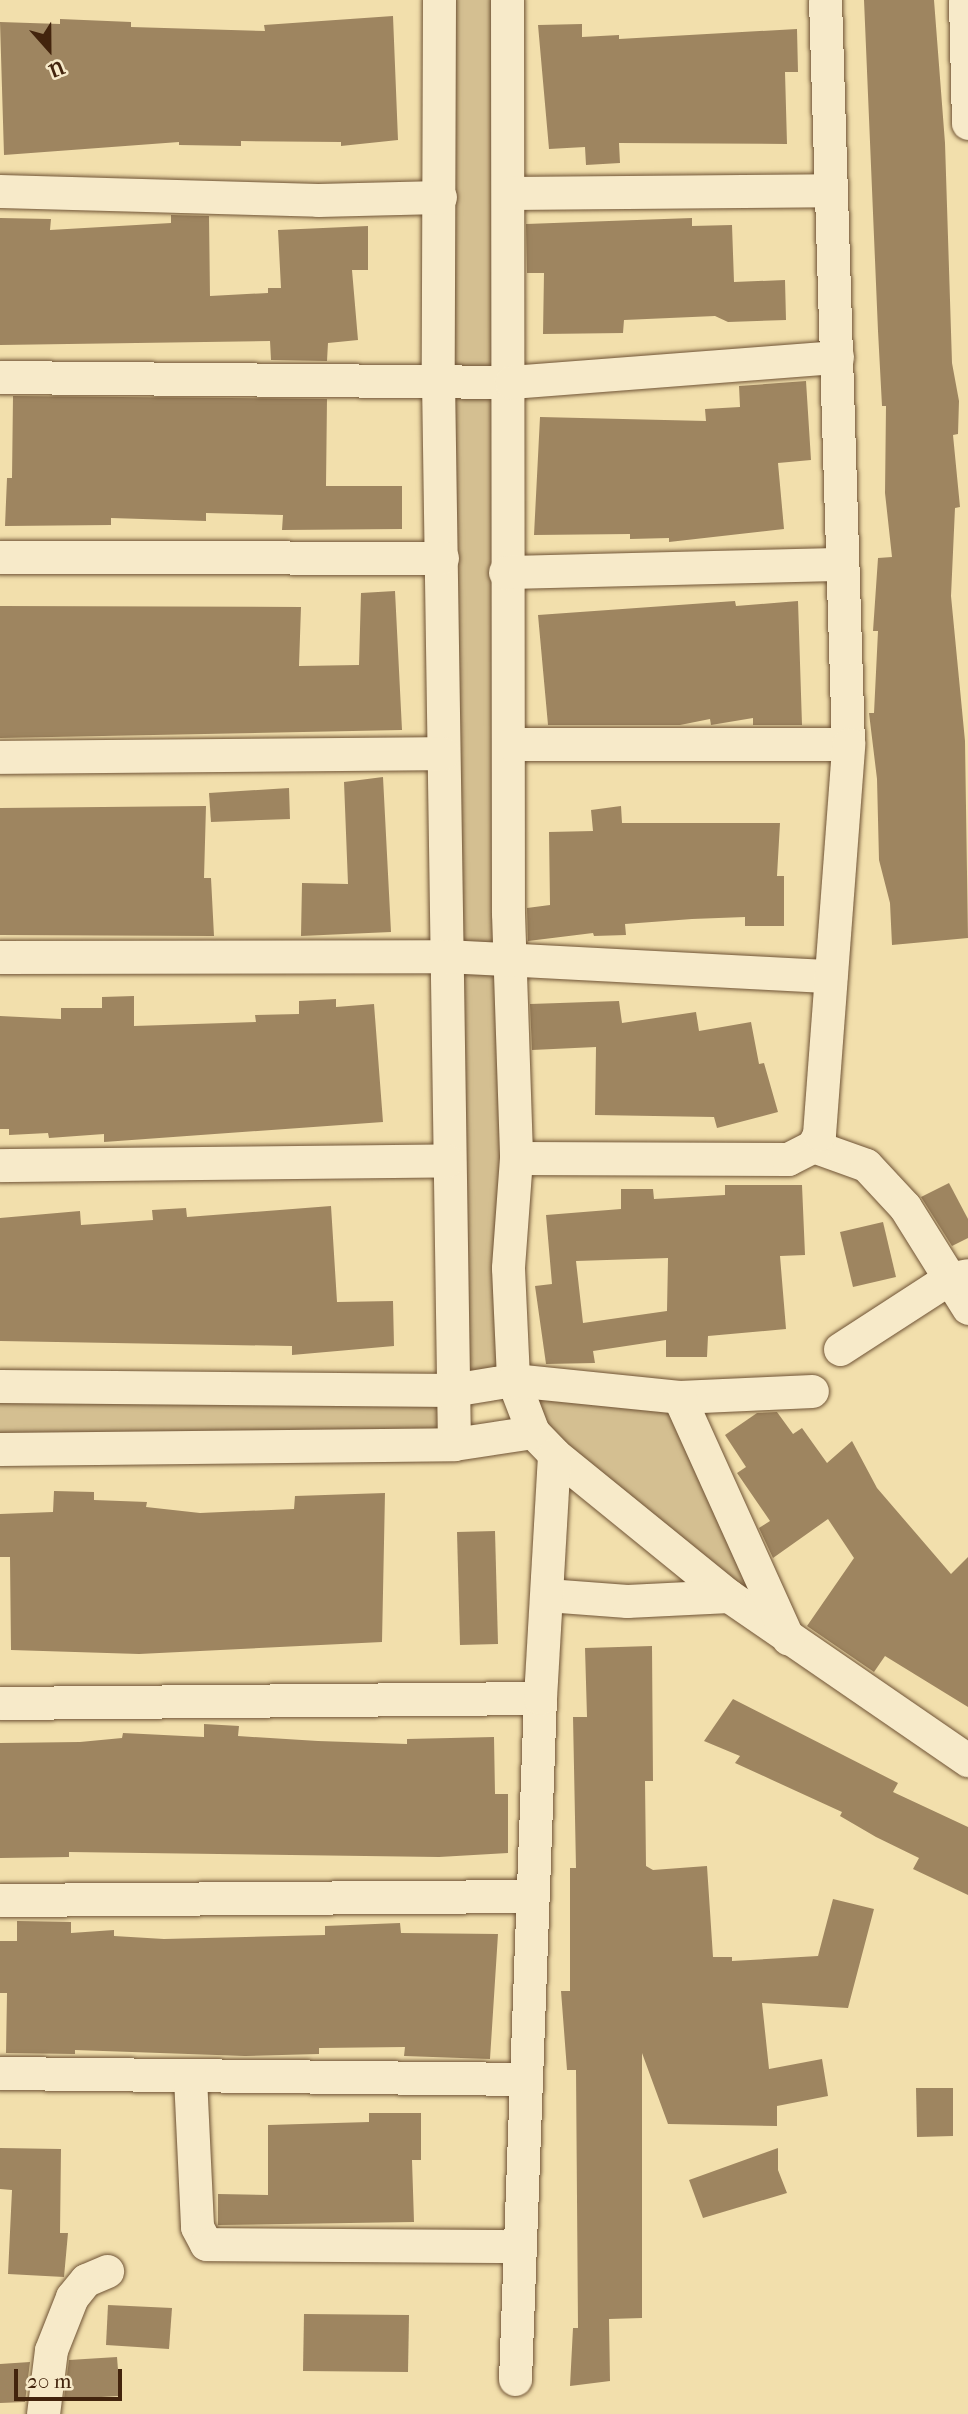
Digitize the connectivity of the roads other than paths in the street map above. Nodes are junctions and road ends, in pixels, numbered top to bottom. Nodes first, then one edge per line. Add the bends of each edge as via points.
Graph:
1 (439, 0) edge
2 (507, 0) edge
3 (825, 0) edge
4 (965, 0) edge
5 (968, 123) edge
6 (831, 190) junction
7 (0, 191) edge
8 (509, 193) junction
9 (440, 197) junction
10 (837, 357) junction
11 (0, 377) edge
12 (438, 379) junction
13 (511, 382) junction
14 (0, 557) edge
15 (442, 558) junction
16 (840, 564) junction
17 (505, 572) junction
18 (511, 744) junction
19 (848, 744) junction
20 (443, 753) junction
21 (0, 757) edge
22 (445, 956) junction
23 (0, 957) edge
24 (508, 961) junction
25 (830, 976) junction
26 (813, 1146) junction
27 (516, 1158) junction
28 (447, 1160) junction
29 (0, 1165) edge
30 (958, 1277) edge
31 (968, 1308) edge
32 (839, 1349) dead end
33 (513, 1380) junction
34 (0, 1386) edge
35 (452, 1390) junction
36 (812, 1391) dead end
37 (679, 1397) junction
38 (544, 1443) junction
39 (454, 1444) junction
40 (0, 1449) edge
41 (547, 1595) junction
42 (729, 1596) junction
43 (789, 1640) junction
44 (540, 1698) junction
45 (0, 1703) edge
46 (968, 1760) edge
47 (533, 1896) junction
48 (0, 1900) edge
49 (0, 2073) edge
50 (190, 2077) junction
51 (525, 2079) junction
52 (518, 2246) junction
53 (107, 2271) dead end
54 (515, 2379) dead end
55 (43, 2414) edge

1 - 9 street
2 - 8 street
3 - 6 street
4 - 5 street
6 - 8 street
6 - 10 street
7 - 9 street via 318,200
8 - 13 street
9 - 12 street
10 - 13 street
10 - 16 street
11 - 12 street
12 - 13 street
12 - 15 street
13 - 17 street
14 - 15 street
15 - 20 street
16 - 17 street
16 - 19 street
17 - 18 street
18 - 19 street
18 - 24 street
19 - 25 street
20 - 21 street
20 - 22 street
22 - 23 street
22 - 24 street
22 - 28 street
24 - 25 street
24 - 27 street
25 - 26 street via 820,1134
26 - 27 street via 788,1159
26 - 30 street via 866,1165
27 - 33 street via 508,1268
28 - 29 street
28 - 35 street
30 - 31 street
30 - 32 street
33 - 35 street
33 - 37 street
33 - 38 street
34 - 35 street
35 - 39 street
36 - 37 street
37 - 43 street
38 - 39 street
38 - 41 street
38 - 42 street
39 - 40 street
41 - 42 street via 626,1601
41 - 44 street
42 - 43 street
43 - 46 street
44 - 45 street
44 - 47 street
47 - 48 street
47 - 51 street
49 - 50 street
50 - 51 street
50 - 52 street via 197,2227 206,2244
51 - 52 street
52 - 54 street
53 - 55 street via 86,2280 72,2297 51,2350

